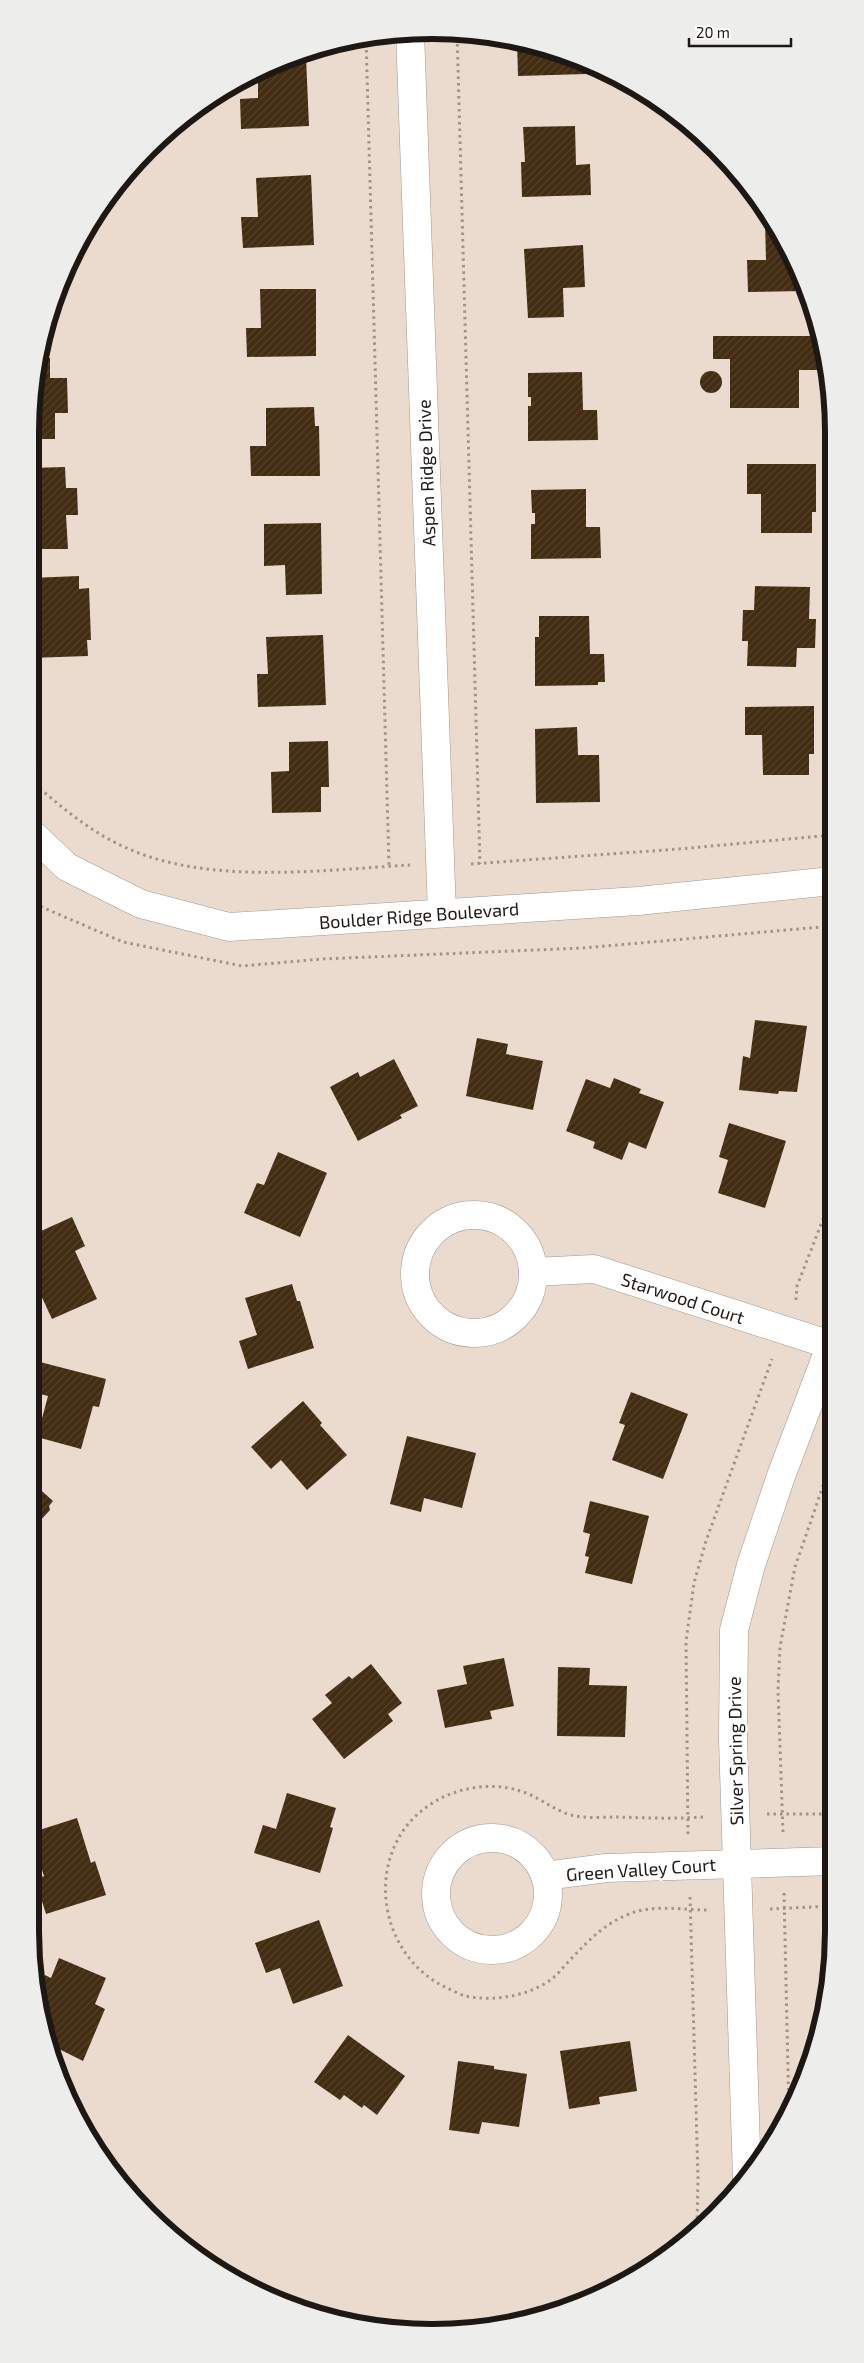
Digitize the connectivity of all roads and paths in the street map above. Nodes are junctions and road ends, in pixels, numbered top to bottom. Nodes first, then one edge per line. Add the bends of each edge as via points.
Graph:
1 (410, 40) edge
2 (457, 40) edge
3 (366, 44) edge
4 (39, 840) edge
5 (480, 864) dead end
6 (389, 866) dead end
7 (825, 883) edge
8 (442, 913) junction
9 (534, 1272) junction
10 (825, 1340) edge
11 (825, 1361) edge
12 (825, 1480) edge
13 (825, 1861) edge
14 (784, 1862) junction
15 (738, 1864) junction
16 (545, 1876) junction
17 (789, 2096) edge
18 (747, 2166) edge

1 - 8 street, Aspen Ridge Drive
2 - 5 path
3 - 6 path
4 - 8 street, Boulder Ridge Boulevard via 67,866 141,904 229,927
7 - 8 street, Boulder Ridge Boulevard via 638,901
9 - 9 street via 530,1254 520,1237 506,1225 488,1217 470,1216 451,1220 435,1230 423,1244 416,1262 415,1282 421,1301 433,1316 450,1328 469,1333 488,1331 507,1323 522,1310
9 - 10 street, Starwood Court via 594,1269
11 - 15 street, Silver Spring Drive via 778,1485 751,1565 734,1630
12 - 14 path via 794,1567 780,1647 778,1690
13 - 14 street, Green Valley Court
14 - 15 street, Green Valley Court
14 - 17 path
15 - 16 street, Green Valley Court via 606,1868
15 - 18 street, Silver Spring Drive
16 - 16 street, Green Valley Court via 537,1860 507,1840 488,1838 471,1842 455,1852 444,1865 437,1882 436,1901 441,1918 452,1933 467,1944 485,1949 504,1948 521,1942 535,1929 544,1913 548,1895

